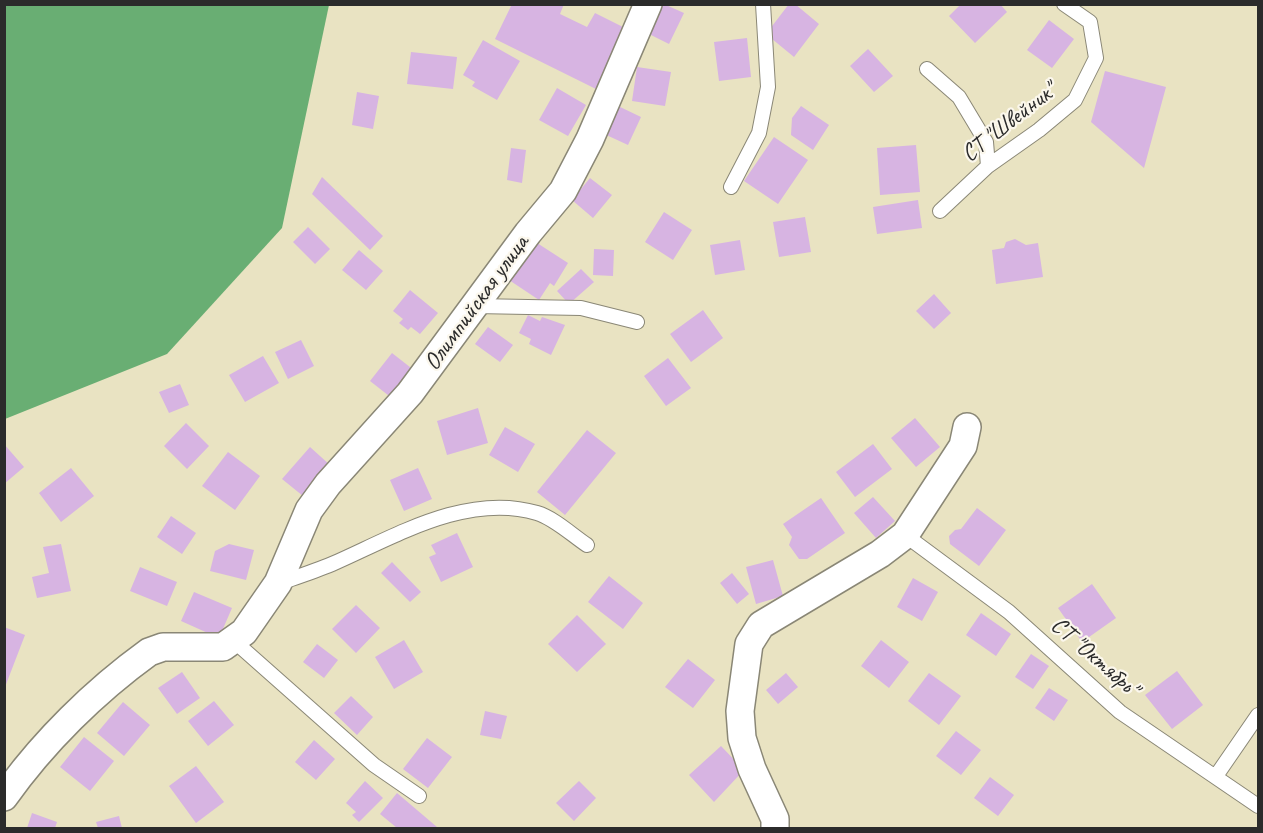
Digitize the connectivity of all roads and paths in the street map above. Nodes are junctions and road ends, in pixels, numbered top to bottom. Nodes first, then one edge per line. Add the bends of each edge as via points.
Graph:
1 (648, 4) edge
2 (763, 4) edge
3 (1064, 4) edge
4 (927, 69) dead end
5 (988, 166) junction
6 (731, 187) dead end
7 (940, 211) dead end
8 (475, 306) junction
9 (637, 322) dead end
10 (968, 427) dead end
11 (905, 535) junction
12 (587, 545) dead end
13 (278, 584) junction
14 (234, 641) junction
15 (1258, 715) edge
16 (1216, 776) junction
17 (419, 796) dead end
18 (4, 797) edge
19 (1258, 806) edge
20 (775, 828) edge

1 - 8 street, Олимпийская улица via 590,139 563,191
2 - 6 lane via 768,87 759,133
3 - 5 lane, СТ "Швейник" via 1090,22 1096,58 1076,100
4 - 5 lane via 959,97 986,142
5 - 7 lane, СТ "Швейник"
8 - 9 lane via 581,308
8 - 13 street, Олимпийская улица via 410,393 309,510
10 - 11 street via 963,446
11 - 16 lane, СТ "Октябрь" via 1009,612 1120,712
11 - 20 street via 761,625 749,644 740,711 742,738 775,819
12 - 13 lane via 540,514 513,507 460,512 396,534
13 - 14 street, Олимпийская улица
14 - 17 lane via 374,765
14 - 18 street via 223,647 163,646 149,652 70,720
15 - 16 lane
16 - 19 lane, СТ "Октябрь"

